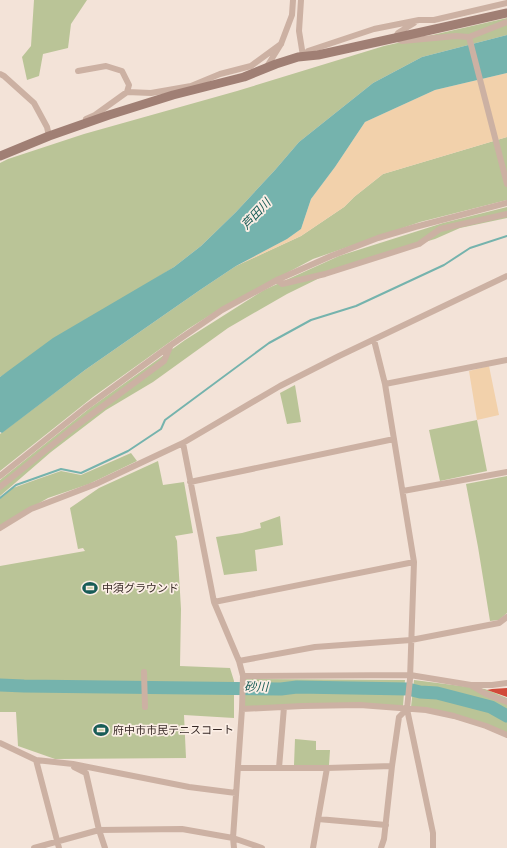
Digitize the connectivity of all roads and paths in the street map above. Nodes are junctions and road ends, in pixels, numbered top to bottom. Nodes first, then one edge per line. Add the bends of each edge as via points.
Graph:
1 (292, 0) edge
2 (301, 0) edge
3 (507, 3) edge
4 (507, 13) edge
5 (419, 20) junction
6 (507, 22) edge
7 (396, 38) junction
8 (470, 39) junction
9 (281, 44) junction
10 (301, 57) junction
11 (266, 68) junction
12 (78, 71) dead end
13 (0, 74) edge
14 (191, 88) junction
15 (127, 92) junction
16 (83, 124) junction
17 (49, 136) junction
18 (0, 156) edge
19 (506, 183) edge
20 (507, 204) edge
21 (507, 214) edge
22 (507, 276) edge
23 (277, 280) junction
24 (374, 340) junction
25 (171, 345) junction
26 (507, 360) edge
27 (385, 384) junction
28 (394, 439) junction
29 (183, 443) junction
30 (507, 472) edge
31 (0, 476) edge
32 (190, 482) junction
33 (0, 487) edge
34 (403, 490) junction
35 (0, 528) edge
36 (414, 562) junction
37 (214, 602) junction
38 (507, 617) edge
39 (411, 640) junction
40 (239, 661) junction
41 (144, 672) dead end
42 (242, 676) junction
43 (410, 677) junction
44 (507, 683) edge
45 (471, 685) junction
46 (507, 702) edge
47 (144, 707) dead end
48 (284, 707) junction
49 (242, 709) junction
50 (407, 709) junction
51 (507, 735) edge
52 (0, 743) edge
53 (36, 760) junction
54 (74, 764) junction
55 (392, 766) junction
56 (238, 768) junction
57 (279, 768) junction
58 (327, 768) junction
59 (236, 793) junction
60 (318, 819) junction
61 (386, 825) junction
62 (99, 830) junction
63 (233, 838) junction
64 (58, 845) edge
65 (34, 848) edge
66 (105, 848) edge
67 (234, 848) edge
68 (262, 848) edge
69 (314, 848) edge
70 (381, 848) edge
71 (433, 848) edge

1 - 9 street via 292,15
2 - 10 street
3 - 5 street via 434,20
4 - 7 street
5 - 7 street via 398,33
5 - 10 street via 374,29 308,51
6 - 8 street
7 - 8 street via 402,41 456,36
7 - 10 street
8 - 19 street
9 - 11 street
9 - 14 street via 251,66 220,74
10 - 11 street
11 - 14 street via 244,77
12 - 15 street via 106,66 122,71 129,85
13 - 17 street via 34,103
14 - 15 street via 151,93
14 - 16 street
15 - 16 street via 82,121
16 - 17 street
17 - 18 street
20 - 23 street via 378,238
21 - 23 street via 440,229 419,244 325,274 282,284
22 - 24 street
23 - 25 street via 222,310
24 - 27 street
24 - 29 street via 280,386
25 - 31 street via 85,408
25 - 33 street via 164,361 72,429
26 - 27 street
27 - 28 street
28 - 32 street
28 - 34 street
29 - 32 street
29 - 35 street via 96,484 31,509
30 - 34 street
32 - 37 street
34 - 36 street
36 - 37 street
36 - 39 street
37 - 40 street
38 - 39 street via 499,623
39 - 40 street via 315,647
39 - 43 street
40 - 42 street
41 - 47 street
42 - 43 street
42 - 49 street
43 - 45 street
43 - 50 street
44 - 45 street
45 - 46 street
48 - 49 street
48 - 50 street via 360,705
48 - 57 street
49 - 56 street
50 - 51 street via 454,716
50 - 55 street via 399,717
50 - 71 street via 434,832
52 - 53 street
53 - 54 street
53 - 64 street
54 - 59 street via 189,787
54 - 62 street via 74,767 86,773
55 - 58 street
55 - 61 street
56 - 57 street
56 - 59 street
57 - 58 street
58 - 60 street
59 - 63 street
60 - 61 street
60 - 69 street
61 - 70 street
62 - 63 street via 182,830
62 - 64 street
62 - 66 street
63 - 67 street
63 - 68 street
64 - 65 street

